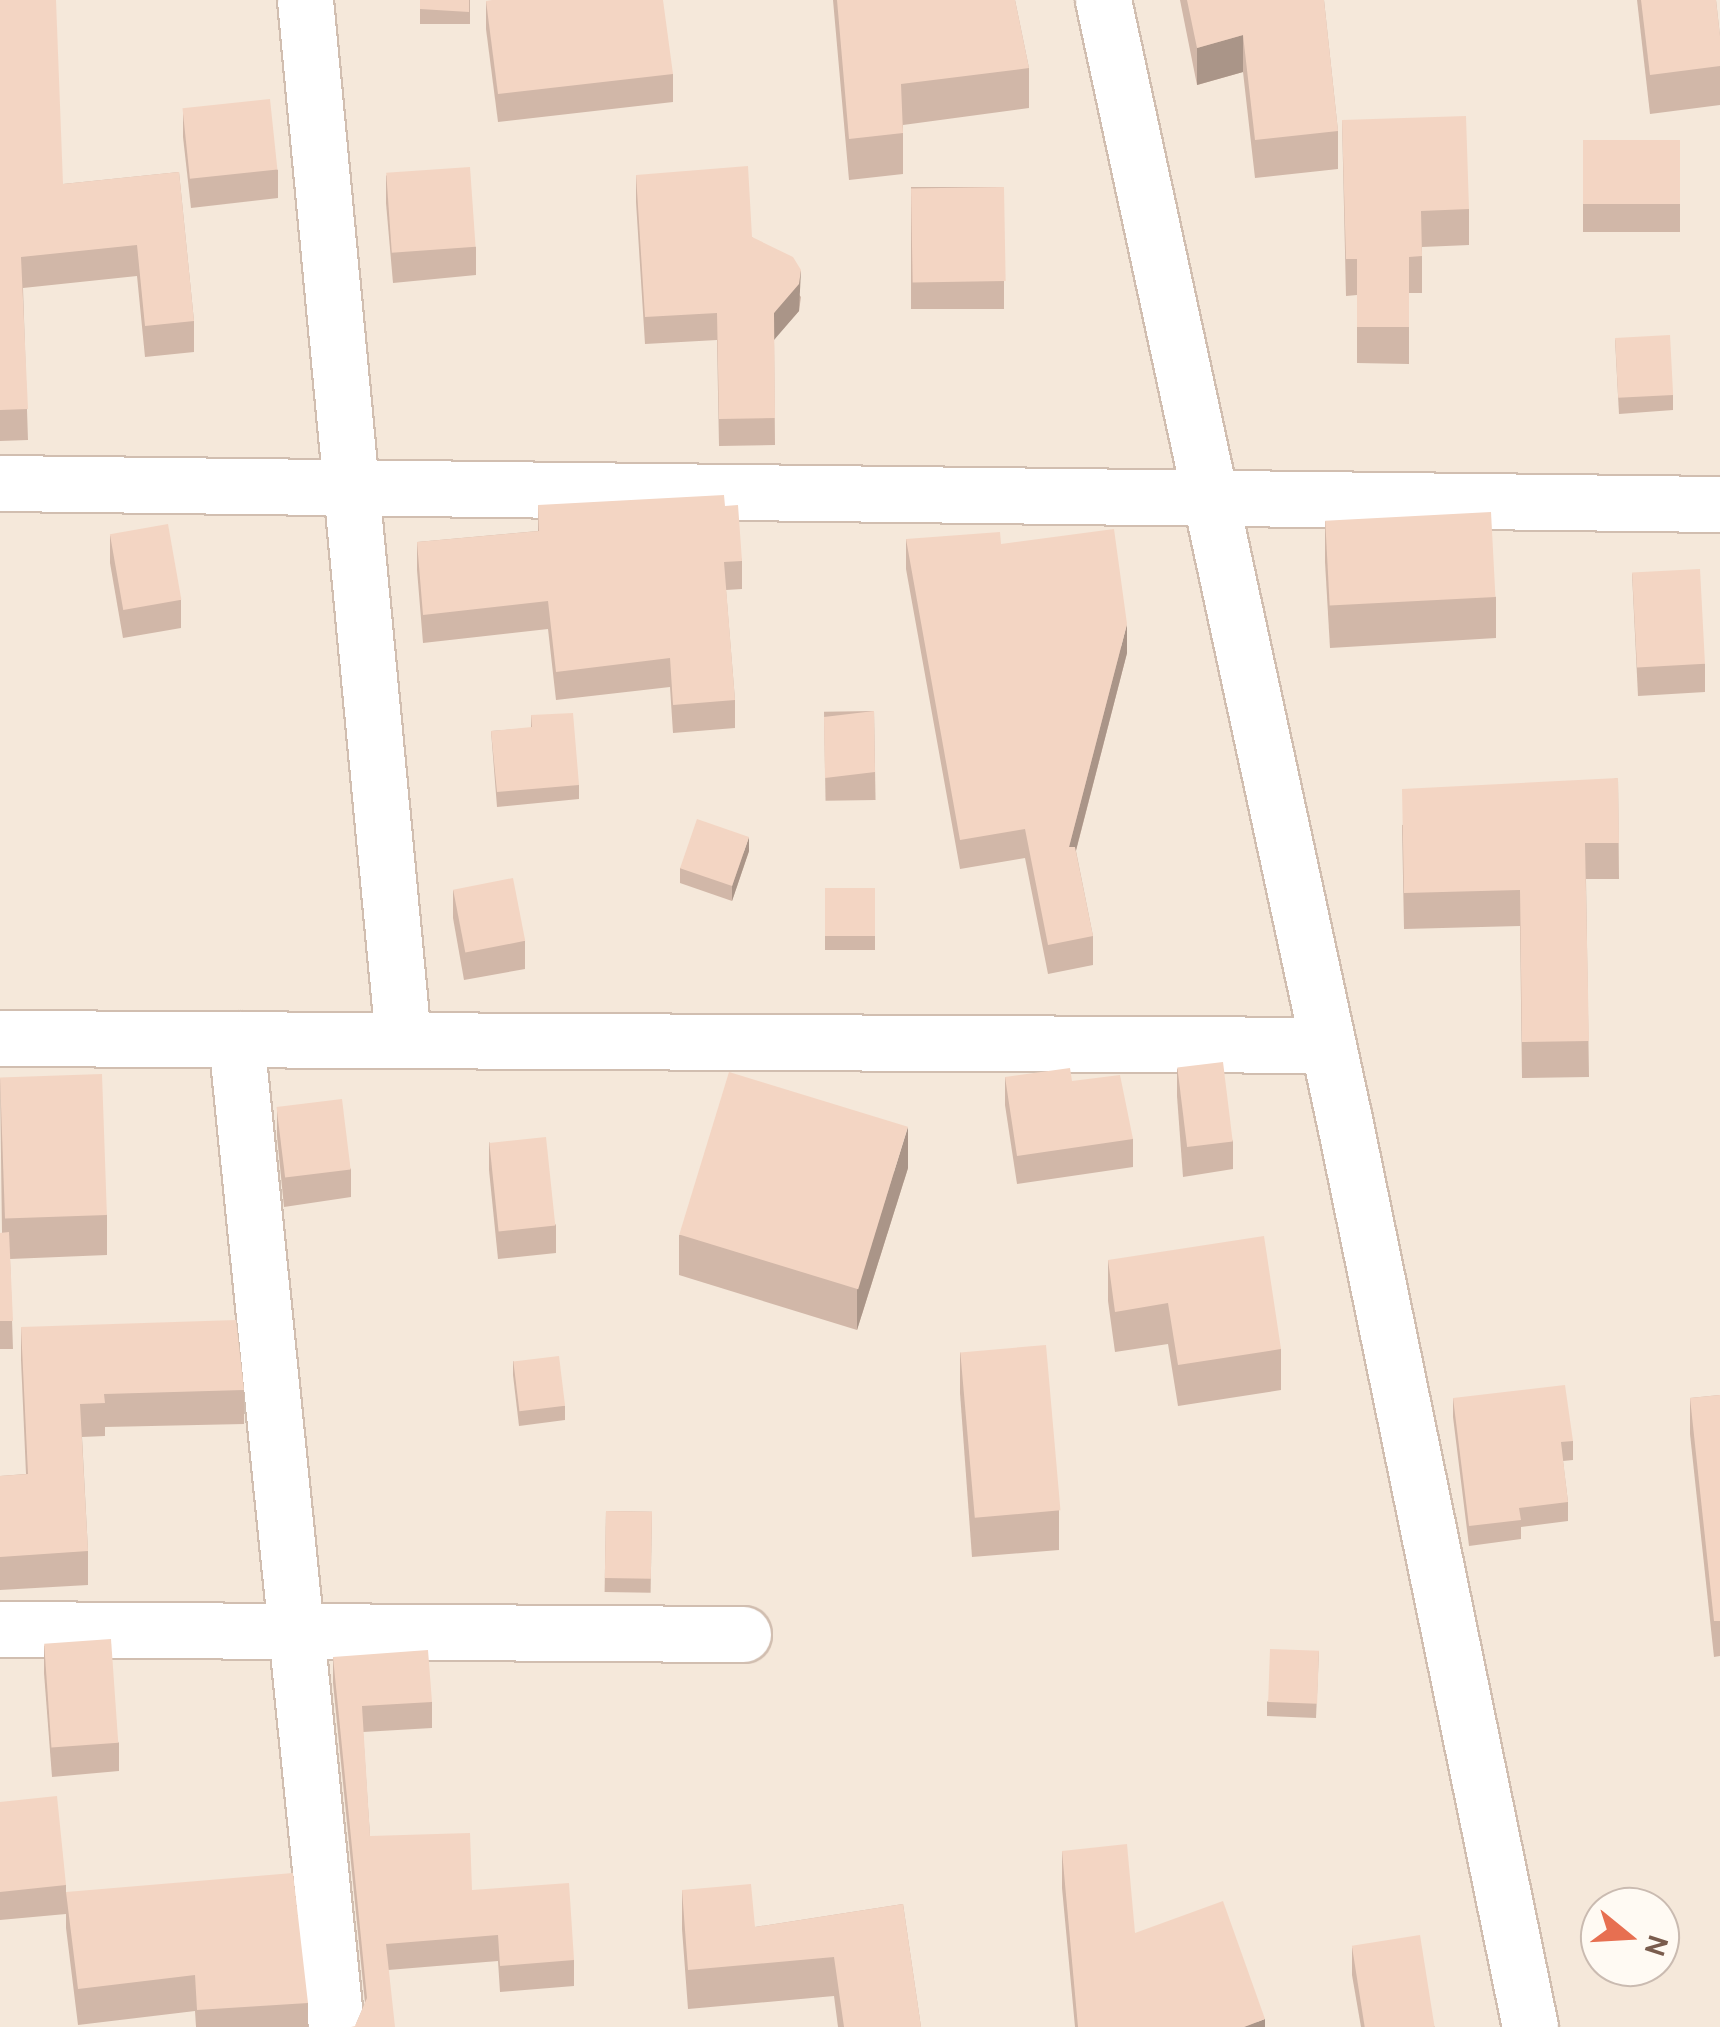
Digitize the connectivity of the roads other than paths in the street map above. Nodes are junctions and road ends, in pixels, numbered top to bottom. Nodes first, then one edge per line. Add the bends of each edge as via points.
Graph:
1 (305, 0) edge
2 (1103, 0) edge
3 (0, 483) edge
4 (346, 483) junction
5 (1206, 498) junction
6 (1720, 504) edge
7 (0, 1038) edge
8 (236, 1039) junction
9 (403, 1039) junction
10 (1327, 1045) junction
11 (0, 1629) edge
12 (296, 1631) junction
13 (743, 1634) dead end
14 (336, 2027) edge
15 (1530, 2027) edge

1 - 4 street
2 - 5 street
3 - 4 street
4 - 5 street
4 - 9 street
5 - 6 street
5 - 10 street
7 - 8 street
8 - 9 street
8 - 12 street
9 - 10 street
10 - 15 street
11 - 12 street
12 - 13 street
12 - 14 street

